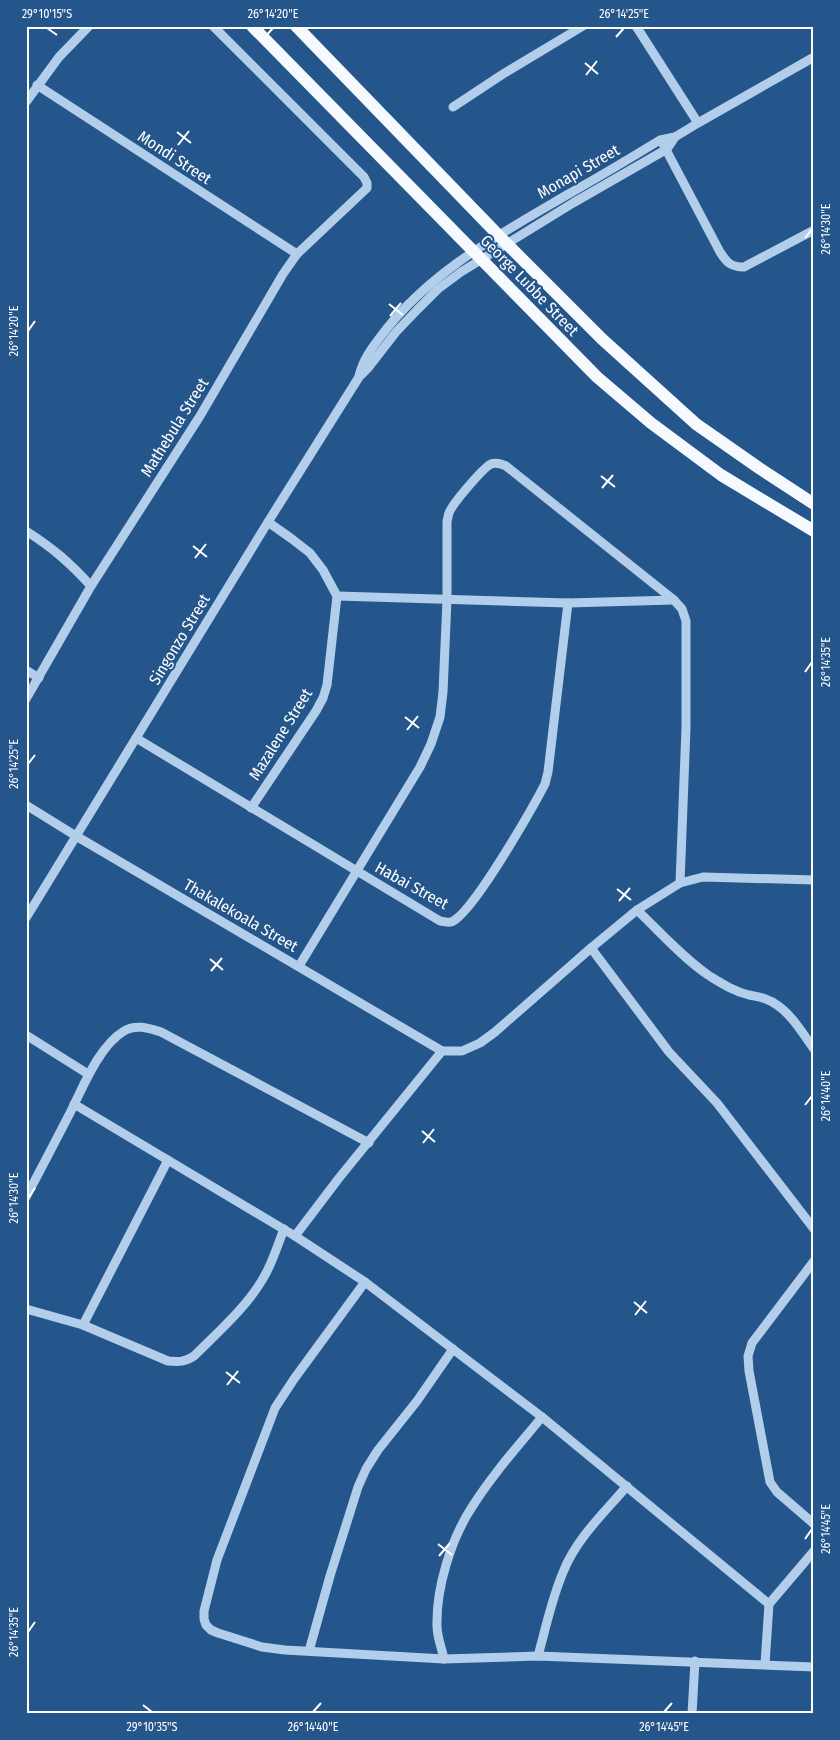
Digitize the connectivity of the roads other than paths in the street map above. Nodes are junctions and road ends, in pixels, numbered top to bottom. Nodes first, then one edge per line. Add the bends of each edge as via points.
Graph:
1 (89, 26) edge
2 (213, 26) edge
3 (252, 26) edge
4 (296, 26) edge
5 (583, 26) edge
6 (636, 26) edge
7 (814, 57) edge
8 (37, 85) junction
9 (26, 102) edge
10 (453, 107) dead end
11 (698, 122) junction
12 (675, 137) junction
13 (660, 140) junction
14 (666, 149) junction
15 (814, 230) edge
16 (503, 240) junction
17 (297, 254) junction
18 (479, 255) junction
19 (814, 504) edge
20 (268, 522) junction
21 (26, 531) edge
22 (814, 531) edge
23 (91, 586) junction
24 (337, 596) junction
25 (446, 600) junction
26 (674, 600) junction
27 (568, 603) junction
28 (26, 670) edge
29 (39, 678) junction
30 (26, 699) edge
31 (136, 738) junction
32 (26, 805) edge
33 (251, 808) junction
34 (76, 836) junction
35 (357, 872) junction
36 (814, 880) edge
37 (680, 883) junction
38 (637, 910) junction
39 (26, 918) edge
40 (590, 948) junction
41 (299, 966) junction
42 (26, 1035) edge
43 (814, 1049) edge
44 (442, 1052) junction
45 (88, 1074) junction
46 (74, 1104) junction
47 (369, 1143) junction
48 (168, 1160) junction
49 (26, 1197) edge
50 (284, 1229) junction
51 (814, 1229) edge
52 (295, 1236) junction
53 (814, 1261) edge
54 (366, 1282) junction
55 (26, 1309) edge
56 (83, 1325) junction
57 (453, 1350) junction
58 (542, 1417) junction
59 (626, 1486) junction
60 (814, 1524) edge
61 (814, 1551) edge
62 (769, 1604) junction
63 (309, 1650) junction
64 (538, 1656) junction
65 (444, 1659) junction
66 (695, 1661) junction
67 (765, 1664) junction
68 (814, 1667) edge
69 (692, 1714) edge

1 - 8 street
2 - 17 street, Mathebula Street via 367,183 366,188
3 - 18 main road, George Lubbe Street
4 - 16 main road, George Lubbe Street
5 - 10 street
6 - 11 street
7 - 11 street, Monapi Street
8 - 9 street
8 - 17 street, Mondi Street
11 - 12 street, Monapi Street
12 - 13 street, Monapi Street
12 - 14 street, Monapi Street
13 - 14 street
13 - 16 street, Monapi Street
14 - 15 street via 720,252 734,267 744,267
14 - 16 street, Monapi Street
16 - 18 street, Singonzo Street
16 - 19 main road, George Lubbe Street via 602,339 696,424
17 - 23 street, Mathebula Street via 200,416
18 - 20 street, Singonzo Street via 396,332 358,377
18 - 22 main road, George Lubbe Street via 597,377 651,423 721,475
20 - 24 street via 310,553 324,570
20 - 31 street, Singonzo Street
21 - 23 street via 65,558
23 - 29 street, Mathebula Street
24 - 25 street
24 - 33 street, Mazalene Street via 323,698
25 - 26 street via 449,512 482,471 499,463
25 - 27 street
25 - 35 street via 440,717 420,767
26 - 27 street
26 - 37 street via 686,621
27 - 35 street, Habai Street via 545,784 492,874 469,906 451,922 440,921
28 - 29 street
29 - 30 street, Mathebula Street
31 - 33 street, Habai Street
31 - 34 street, Singonzo Street
32 - 34 street, Thakalekoala Street
33 - 35 street, Habai Street
34 - 39 street, Singonzo Street
34 - 41 street, Thakalekoala Street
35 - 41 street
36 - 37 street via 702,877
37 - 38 street
38 - 40 street
38 - 43 street via 706,974 729,988 763,997 778,1005
40 - 44 street via 495,1032 462,1051
40 - 51 street via 669,1052 717,1103
41 - 44 street, Thakalekoala Street
42 - 45 street
44 - 47 street
45 - 46 street
45 - 47 street via 123,1032 135,1027 147,1028 257,1082
46 - 48 street
46 - 49 street
47 - 52 street
48 - 50 street
48 - 56 street
50 - 52 street
50 - 56 street via 258,1287 231,1319 187,1360 168,1361
52 - 54 street
53 - 60 street via 752,1343 748,1356 770,1482
54 - 57 street
54 - 63 street via 275,1408 217,1560 204,1611 206,1625 218,1633 262,1647
55 - 56 street
57 - 58 street
57 - 63 street via 366,1469
58 - 59 street
58 - 65 street via 488,1484 461,1526 440,1591 437,1627
59 - 62 street
59 - 64 street via 578,1545 564,1569
61 - 62 street
62 - 67 street
63 - 65 street
64 - 65 street
64 - 66 street
66 - 67 street
66 - 69 street
67 - 68 street

